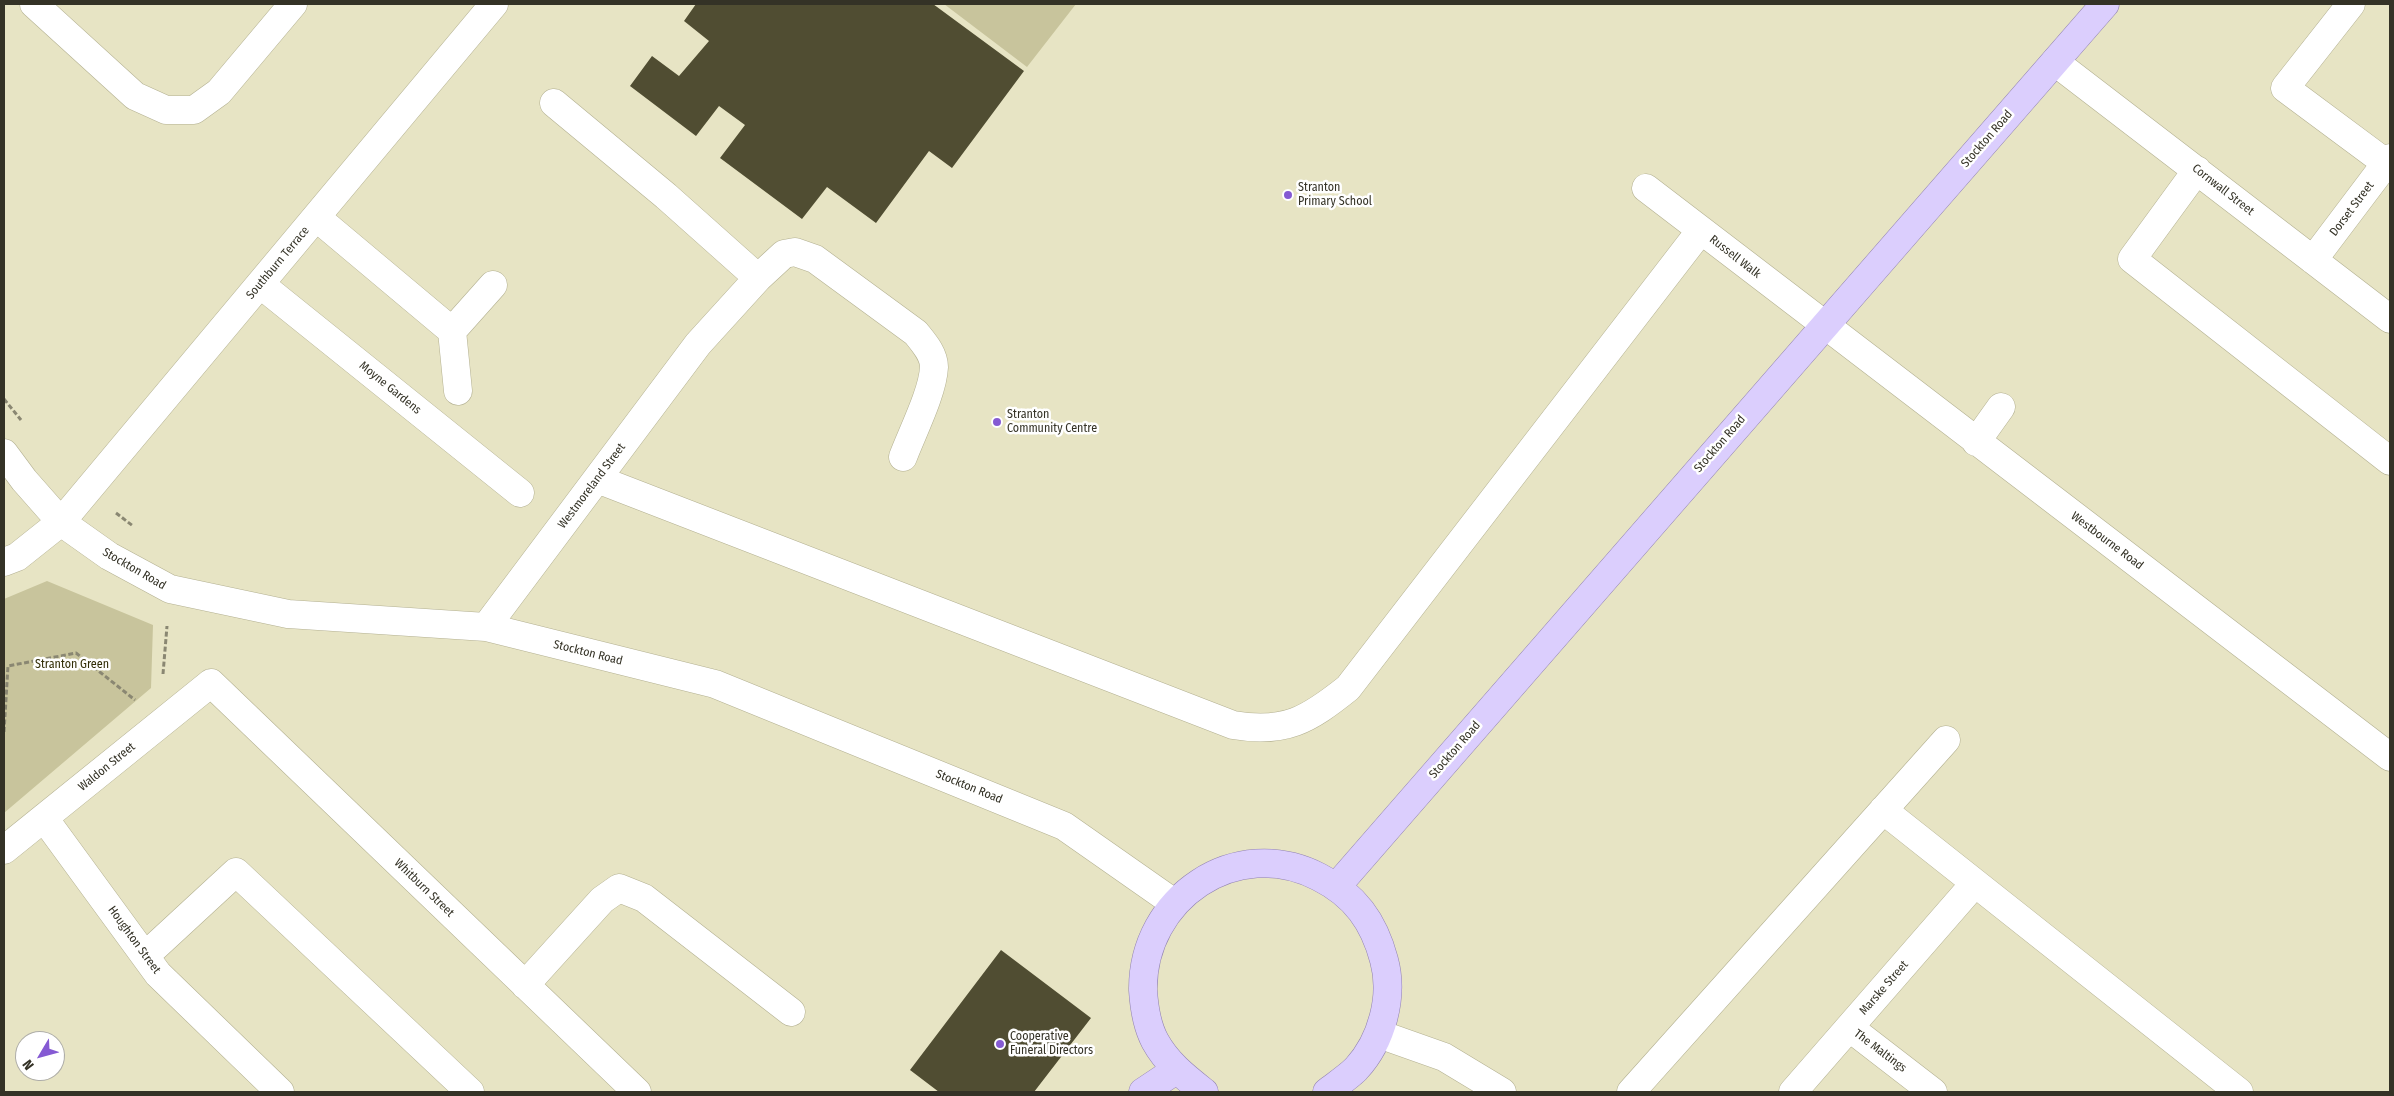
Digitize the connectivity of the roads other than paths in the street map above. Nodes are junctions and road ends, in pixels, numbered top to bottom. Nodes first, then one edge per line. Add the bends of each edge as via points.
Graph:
1 (34, 4) edge
2 (293, 4) edge
3 (494, 4) edge
4 (2106, 4) edge
5 (2351, 4) edge
6 (2055, 62) junction
7 (554, 103) dead end
8 (2388, 161) edge
9 (2197, 170) junction
10 (1646, 188) dead end
11 (316, 218) junction
12 (1701, 230) junction
13 (2313, 260) junction
14 (758, 278) junction
15 (260, 284) junction
16 (493, 285) dead end
17 (2390, 319) edge
18 (1824, 325) junction
19 (452, 331) junction
20 (458, 391) dead end
21 (2001, 407) dead end
22 (1976, 442) junction
23 (4, 453) edge
24 (903, 457) dead end
25 (2390, 461) edge
26 (597, 480) junction
27 (520, 493) dead end
28 (61, 522) junction
29 (4, 562) edge
30 (486, 627) junction
31 (211, 683) joint
32 (1946, 740) dead end
33 (2390, 757) edge
34 (1883, 810) junction
35 (44, 818) junction
36 (4, 850) edge
37 (1975, 883) junction
38 (1337, 886) junction
39 (1174, 904) junction
40 (145, 956) junction
41 (525, 985) junction
42 (792, 1012) dead end
43 (1850, 1028) junction
44 (1379, 1034) junction
45 (1176, 1070) junction
46 (280, 1092) edge
47 (470, 1092) edge
48 (637, 1092) edge
49 (1143, 1092) edge
50 (1204, 1092) edge
51 (1327, 1092) edge
52 (1502, 1092) edge
53 (1631, 1092) edge
54 (1793, 1092) edge
55 (1933, 1092) edge
56 (2239, 1092) edge

1 - 2 street via 135,96 166,110 194,110 219,92
3 - 11 street, Southburn Terrace
4 - 6 main road, Stockton Road
5 - 8 street via 2285,88
6 - 9 street, Cornwall Street
6 - 18 main road, Stockton Road
7 - 14 street
8 - 13 street, Dorset Street
9 - 13 street, Cornwall Street
9 - 25 street via 2132,259
10 - 12 street, Russell Walk
11 - 15 street, Southburn Terrace
11 - 19 street
12 - 18 street, Russell Walk
12 - 26 street via 1348,688 1318,712 1282,727 1257,729 1232,725
13 - 17 street, Cornwall Street
14 - 24 street, Westmoreland Street via 784,254 795,252 815,259 916,333 928,347 934,367
14 - 26 street, Westmoreland Street via 698,344
15 - 27 street, Moyne Gardens
15 - 28 street, Southburn Terrace
16 - 19 street
18 - 22 street, Westbourne Road
18 - 38 main road, Stockton Road
19 - 20 street
21 - 22 street
22 - 33 street, Westbourne Road
23 - 28 street, Stockton Road
26 - 30 street, Westmoreland Street
28 - 29 street, Southburn Terrace via 17,558
28 - 30 street, Stockton Road via 109,556 170,589 288,614
30 - 39 street, Stockton Road via 715,684 1064,826
31 - 35 street, Waldon Street
31 - 41 street, Whitburn Street
32 - 34 street
34 - 37 street
34 - 53 street
35 - 36 street, Waldon Street
35 - 40 street, Houghton Street
37 - 43 street, Marske Street
37 - 56 street
38 - 39 main road via 1305,869 1270,863 1234,866 1201,880
38 - 44 main road via 1361,909 1378,937 1387,969 1387,1002
39 - 45 main road via 1154,934 1143,978 1144,1006 1155,1040
40 - 46 street, Houghton Street via 158,974
40 - 47 street via 236,872
41 - 42 street via 602,900 619,888 644,898
41 - 48 street, Whitburn Street
43 - 54 street, Marske Street
43 - 55 street, The Maltings
44 - 51 main road via 1357,1068
44 - 52 street via 1444,1057
45 - 49 main road
45 - 50 main road

